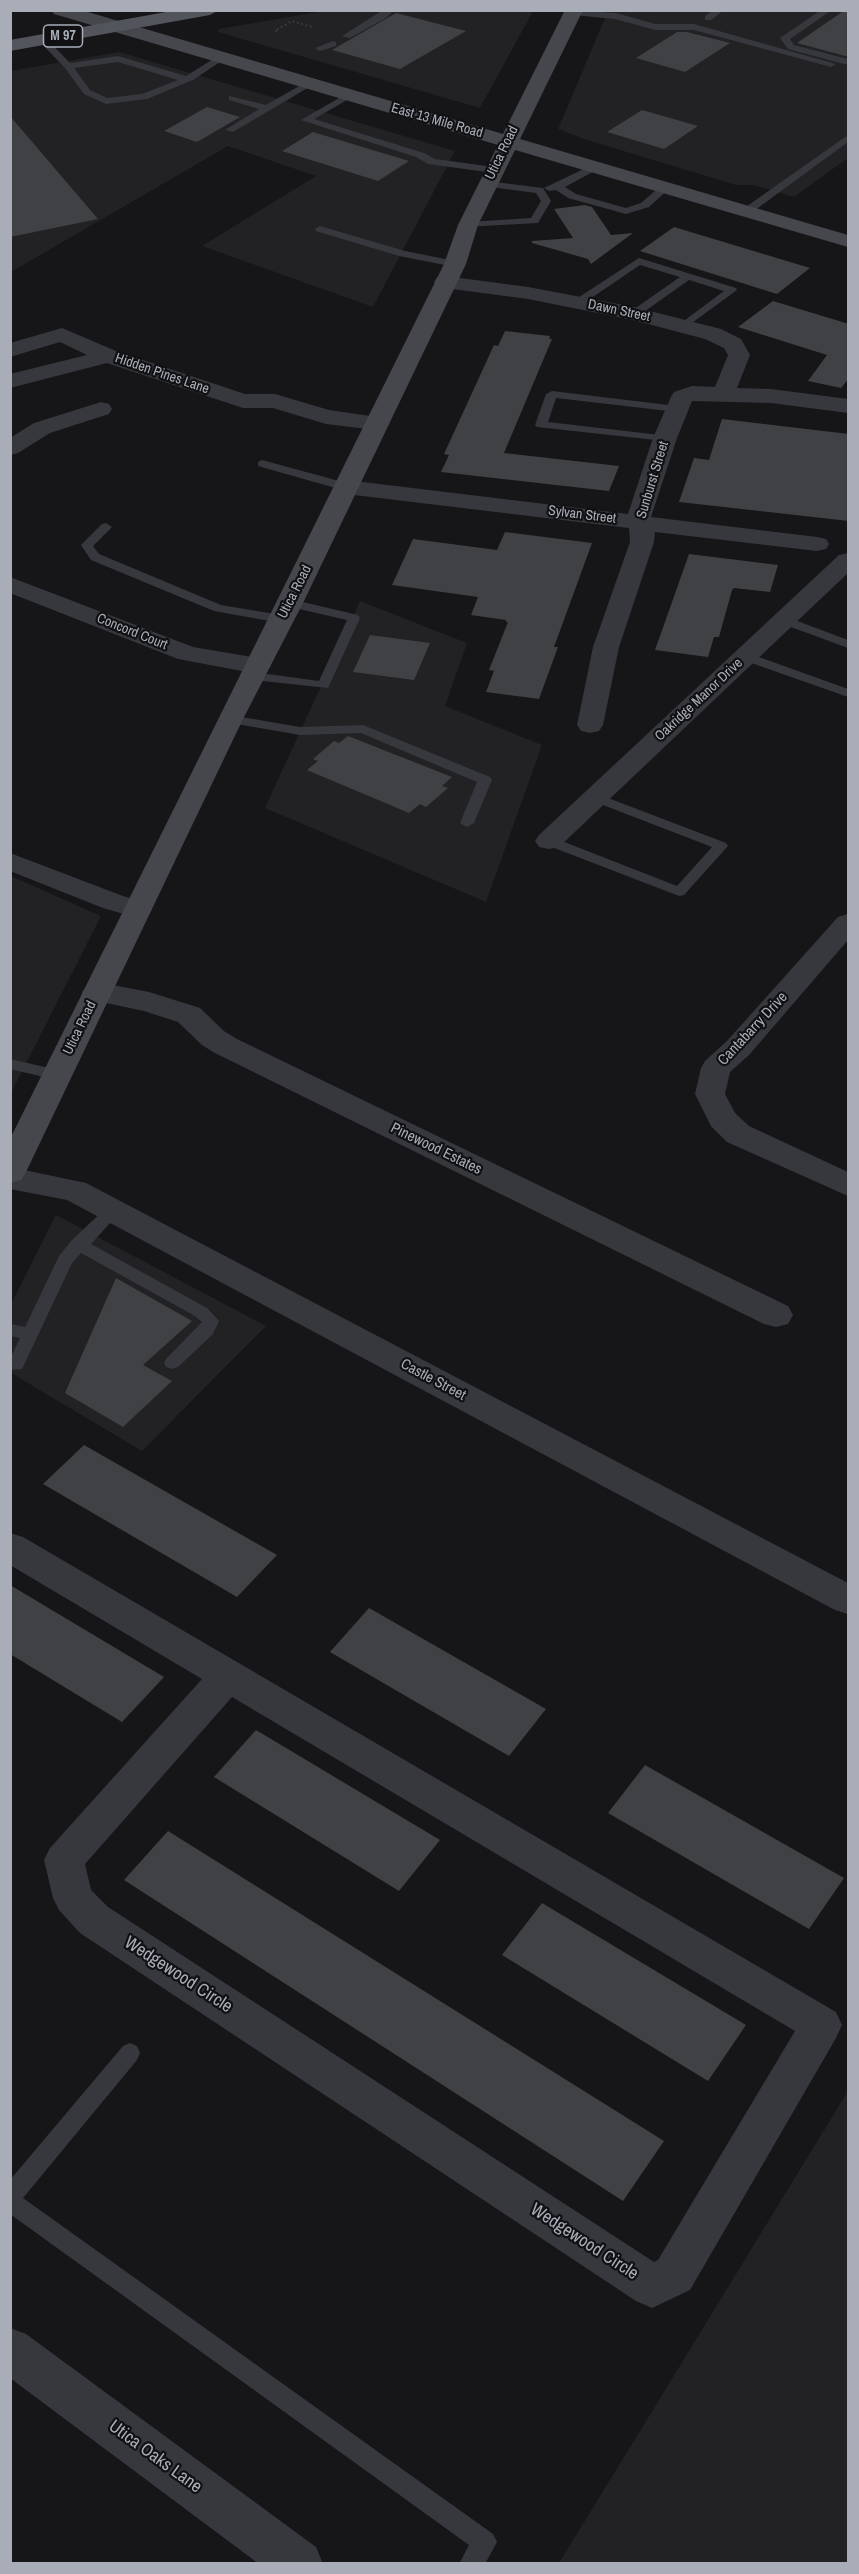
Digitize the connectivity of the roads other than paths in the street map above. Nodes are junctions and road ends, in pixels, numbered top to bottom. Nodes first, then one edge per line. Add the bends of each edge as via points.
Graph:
1 (60, 10) edge
2 (210, 10) edge
3 (720, 10) edge
4 (828, 10) edge
5 (388, 11) edge
6 (573, 11) edge
7 (708, 18) dead end
8 (116, 27) junction
9 (346, 36) dead end
10 (43, 40) junction
11 (333, 44) dead end
12 (10, 46) edge
13 (320, 48) dead end
14 (221, 58) junction
15 (849, 62) edge
16 (831, 64) dead end
17 (68, 66) junction
18 (186, 79) junction
19 (308, 84) junction
20 (349, 96) junction
21 (232, 98) dead end
22 (267, 108) junction
23 (230, 130) dead end
24 (849, 138) edge
25 (507, 142) junction
26 (594, 167) junction
27 (491, 177) junction
28 (558, 187) junction
29 (666, 187) junction
30 (539, 190) junction
31 (747, 211) junction
32 (468, 225) junction
33 (320, 229) dead end
34 (849, 241) edge
35 (450, 273) junction
36 (688, 276) junction
37 (577, 303) junction
38 (634, 314) junction
39 (685, 326) junction
40 (10, 350) edge
41 (108, 356) junction
42 (10, 381) edge
43 (723, 396) junction
44 (849, 406) edge
45 (101, 409) dead end
46 (677, 409) junction
47 (371, 433) junction
48 (665, 438) junction
49 (10, 448) edge
50 (262, 464) dead end
51 (346, 488) junction
52 (638, 521) junction
53 (106, 527) dead end
54 (817, 544) dead end
55 (849, 560) edge
56 (10, 584) edge
57 (285, 611) junction
58 (784, 621) junction
59 (849, 644) edge
60 (745, 656) junction
61 (256, 671) junction
62 (849, 693) edge
63 (230, 719) junction
64 (590, 725) dead end
65 (595, 797) junction
66 (467, 823) dead end
67 (549, 841) joint
68 (10, 861) edge
69 (138, 909) junction
70 (849, 923) edge
71 (97, 992) junction
72 (10, 1064) edge
73 (57, 1075) junction
74 (10, 1172) edge
75 (10, 1178) edge
76 (849, 1185) edge
77 (113, 1211) junction
78 (78, 1244) junction
79 (776, 1314) dead end
80 (10, 1330) edge
81 (30, 1334) junction
82 (172, 1363) dead end
83 (16, 1365) dead end
84 (10, 1547) edge
85 (849, 1600) edge
86 (228, 1675) junction
87 (130, 2053) dead end
88 (10, 2199) edge
89 (10, 2350) edge
90 (299, 2564) edge
91 (471, 2564) edge

1 - 8 main road, East 13 Mile Road
2 - 8 main road, M 97
3 - 7 lane
4 - 15 lane via 785,38 792,47
5 - 9 lane
6 - 16 lane via 616,16 655,27 694,27
6 - 25 main road, Utica Road
8 - 10 main road, M 97
8 - 14 main road, East 13 Mile Road
10 - 12 main road, M 97
10 - 17 lane
11 - 13 lane
14 - 18 lane
14 - 19 main road, East 13 Mile Road
17 - 18 lane via 118,59
17 - 18 lane via 87,92 106,101 144,97
19 - 20 main road, East 13 Mile Road
19 - 22 lane
20 - 25 main road, East 13 Mile Road
20 - 27 lane via 306,120 432,162
21 - 22 lane
22 - 23 lane
24 - 31 lane
25 - 26 main road, East 13 Mile Road
25 - 27 main road, Utica Road
26 - 28 lane
26 - 29 main road, East 13 Mile Road
27 - 30 lane
27 - 32 main road, Utica Road
28 - 29 lane via 572,196 626,211 645,205
28 - 30 lane
29 - 31 main road, East 13 Mile Road
30 - 32 lane via 546,201 534,221
31 - 34 main road, East 13 Mile Road
32 - 35 main road, Utica Road
33 - 35 lane
35 - 37 street, Dawn Street
35 - 47 main road, Utica Road
36 - 37 lane via 639,261
36 - 38 lane
36 - 39 lane via 732,290
37 - 38 street, Dawn Street
38 - 39 street, Dawn Street
39 - 43 street, Dawn Street via 713,334 737,350
40 - 41 street via 62,335
41 - 42 street, Hidden Pines Lane
41 - 47 street, Hidden Pines Lane via 243,401 257,416 317,436
43 - 44 street via 771,396
43 - 46 street via 686,394
45 - 49 street via 42,428
46 - 48 street, Sunburst Street
46 - 48 lane via 552,394 541,425
47 - 51 main road, Utica Road
48 - 52 street, Sunburst Street
50 - 51 lane
51 - 52 street, Sylvan Street
51 - 57 main road, Utica Road
52 - 54 street, Sylvan Street
52 - 64 street, Sunburst Street via 642,542 606,647
53 - 57 lane via 87,545 95,557 218,608
55 - 58 street, Oakridge Manor Drive
56 - 61 street, Concord Court via 187,654
57 - 61 main road, Utica Road
57 - 61 lane via 354,618 323,685
58 - 59 lane
58 - 60 street, Oakridge Manor Drive
60 - 62 lane
60 - 65 street, Oakridge Manor Drive
61 - 63 main road, Utica Road
63 - 66 lane via 300,731 363,729 485,780
63 - 69 main road, Utica Road
65 - 67 street, Oakridge Manor Drive
65 - 67 lane via 721,846 679,892
68 - 69 street
69 - 71 main road, Utica Road
70 - 76 street, Cantabarry Drive via 716,1068 710,1094 722,1119 738,1134
71 - 73 main road, Utica Road
71 - 79 street, Pinewood Estates via 189,1014 224,1045
72 - 73 lane
73 - 74 main road, Utica Road
75 - 77 street, Castle Street via 75,1191
77 - 78 lane
77 - 85 street, Castle Street
78 - 81 lane via 65,1260
78 - 82 lane via 211,1321 207,1330
80 - 81 lane
81 - 83 lane
84 - 86 street, Wedgewood Circle
86 - 86 street, Wedgewood Circle via 821,2025 674,2275 652,2286 94,1920 74,1898 64,1860
87 - 88 lane
88 - 91 lane via 485,2542
89 - 90 street, Utica Oaks Lane

